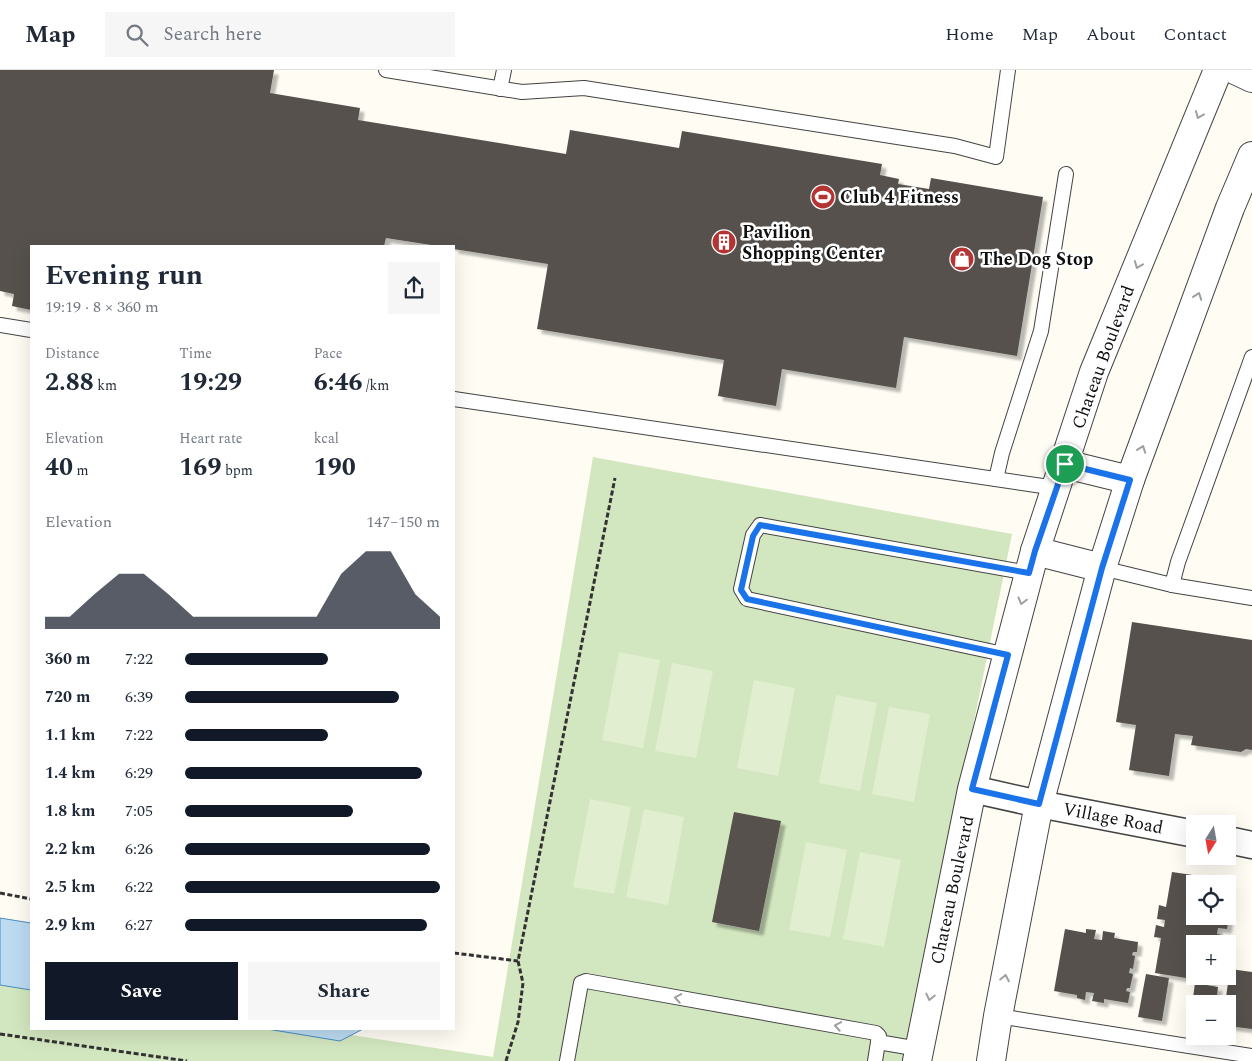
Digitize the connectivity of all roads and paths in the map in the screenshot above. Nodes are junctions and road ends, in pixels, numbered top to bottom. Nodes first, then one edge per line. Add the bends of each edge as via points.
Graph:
1 (386, 70) edge
2 (504, 70) edge
3 (1008, 70) edge
4 (1218, 70) edge
5 (1235, 70) edge
6 (1252, 78) edge
7 (500, 89) junction
8 (1252, 156) edge
9 (1066, 174) dead end
10 (0, 324) edge
11 (30, 330) edge
12 (1252, 357) edge
13 (455, 399) edge
14 (1061, 476) junction
15 (615, 478) dead end
16 (996, 478) junction
17 (1130, 480) junction
18 (1032, 562) junction
19 (1102, 568) junction
20 (1172, 585) junction
21 (1252, 598) edge
22 (1008, 655) junction
23 (972, 789) junction
24 (1039, 804) junction
25 (1186, 832) edge
26 (1236, 842) edge
27 (1252, 845) edge
28 (0, 893) edge
29 (30, 898) edge
30 (455, 953) edge
31 (518, 961) junction
32 (998, 1016) junction
33 (0, 1034) edge
34 (878, 1042) junction
35 (918, 1055) edge
36 (1252, 1056) edge
37 (187, 1061) edge
38 (506, 1061) edge
39 (567, 1061) edge
40 (875, 1061) edge
41 (991, 1061) edge

1 - 7 lane
2 - 7 lane
3 - 7 lane via 996,157 955,146 584,88 522,92
4 -> 14 street, Chateau Boulevard via 1094,372
5 - 6 street
17 -> 8 street
9 - 16 lane via 1041,331
10 - 11 lane
12 - 20 lane
13 - 16 lane
14 - 16 lane
14 - 17 street
14 - 18 street, Chateau Boulevard
15 - 31 path
17 - 19 street
18 - 19 street
18 -> 22 street, Chateau Boulevard
18 - 22 lane via 760,525 753,536 741,590 747,599
19 - 20 lane
19 - 24 street
20 - 21 lane
22 - 23 street, Chateau Boulevard
23 - 24 street, Village Road
23 -> 35 street, Chateau Boulevard
24 - 25 street, Village Road
32 -> 24 street
26 - 27 street
28 - 29 path
30 - 31 path
31 - 38 path via 522,983 518,1022
32 - 36 lane
32 - 41 street
33 - 37 path
34 - 35 lane
34 -> 39 lane via 876,1033 586,981 581,983
34 - 40 lane

